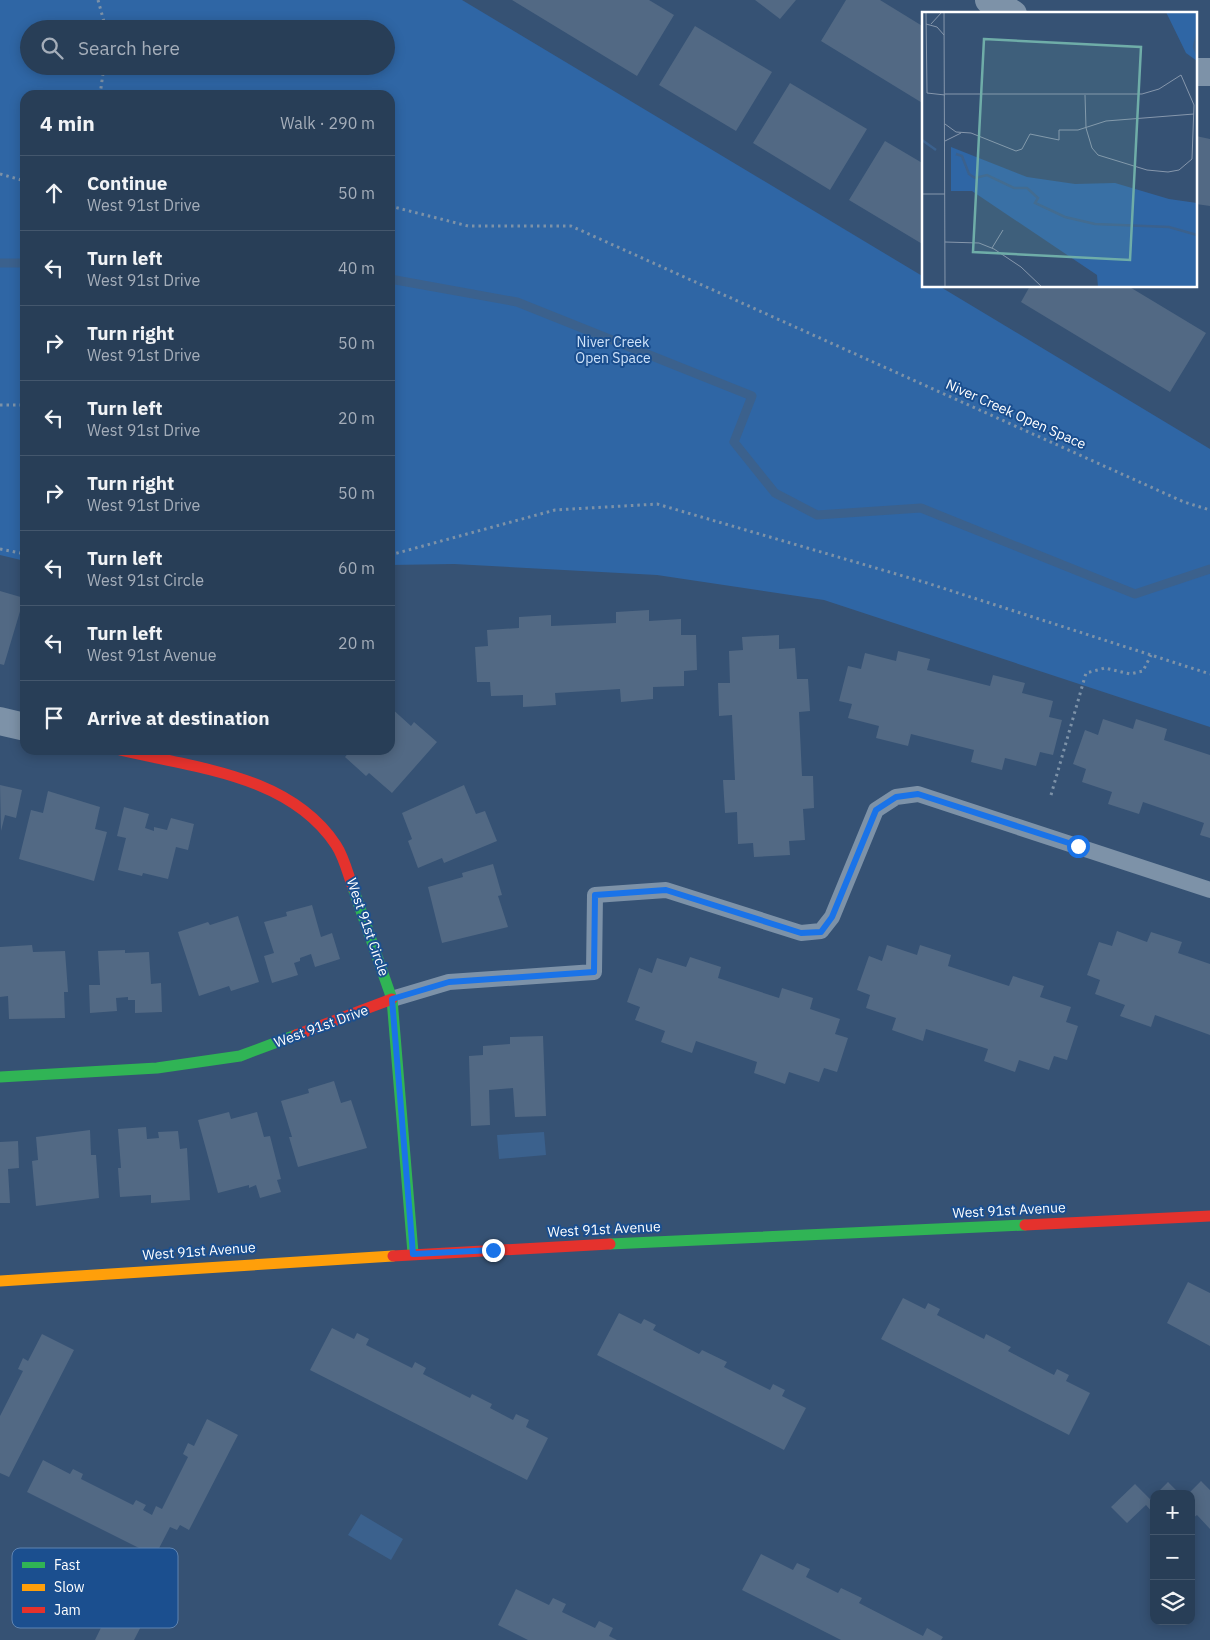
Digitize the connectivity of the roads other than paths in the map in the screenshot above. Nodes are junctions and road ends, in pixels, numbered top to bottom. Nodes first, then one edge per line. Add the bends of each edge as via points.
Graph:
1 (989, 0) edge
2 (1010, 12) edge
3 (0, 721) edge
4 (20, 726) edge
5 (141, 755) edge
6 (1210, 890) edge
7 (392, 999) junction
8 (0, 1077) edge
9 (1210, 1216) edge
10 (413, 1254) junction
11 (0, 1281) edge

1 - 2 street
3 - 4 street
5 - 7 street, West 91st Circle via 273,790 287,797 324,829 344,860
6 - 7 lane, West 91st Drive via 918,794 896,797 876,810 832,917 821,932 801,933 666,890 595,895 594,972 449,982
7 - 8 street, West 91st Drive via 240,1056 157,1068
7 - 10 street, West 91st Circle
9 - 10 street, West 91st Avenue
10 - 11 street, West 91st Avenue

